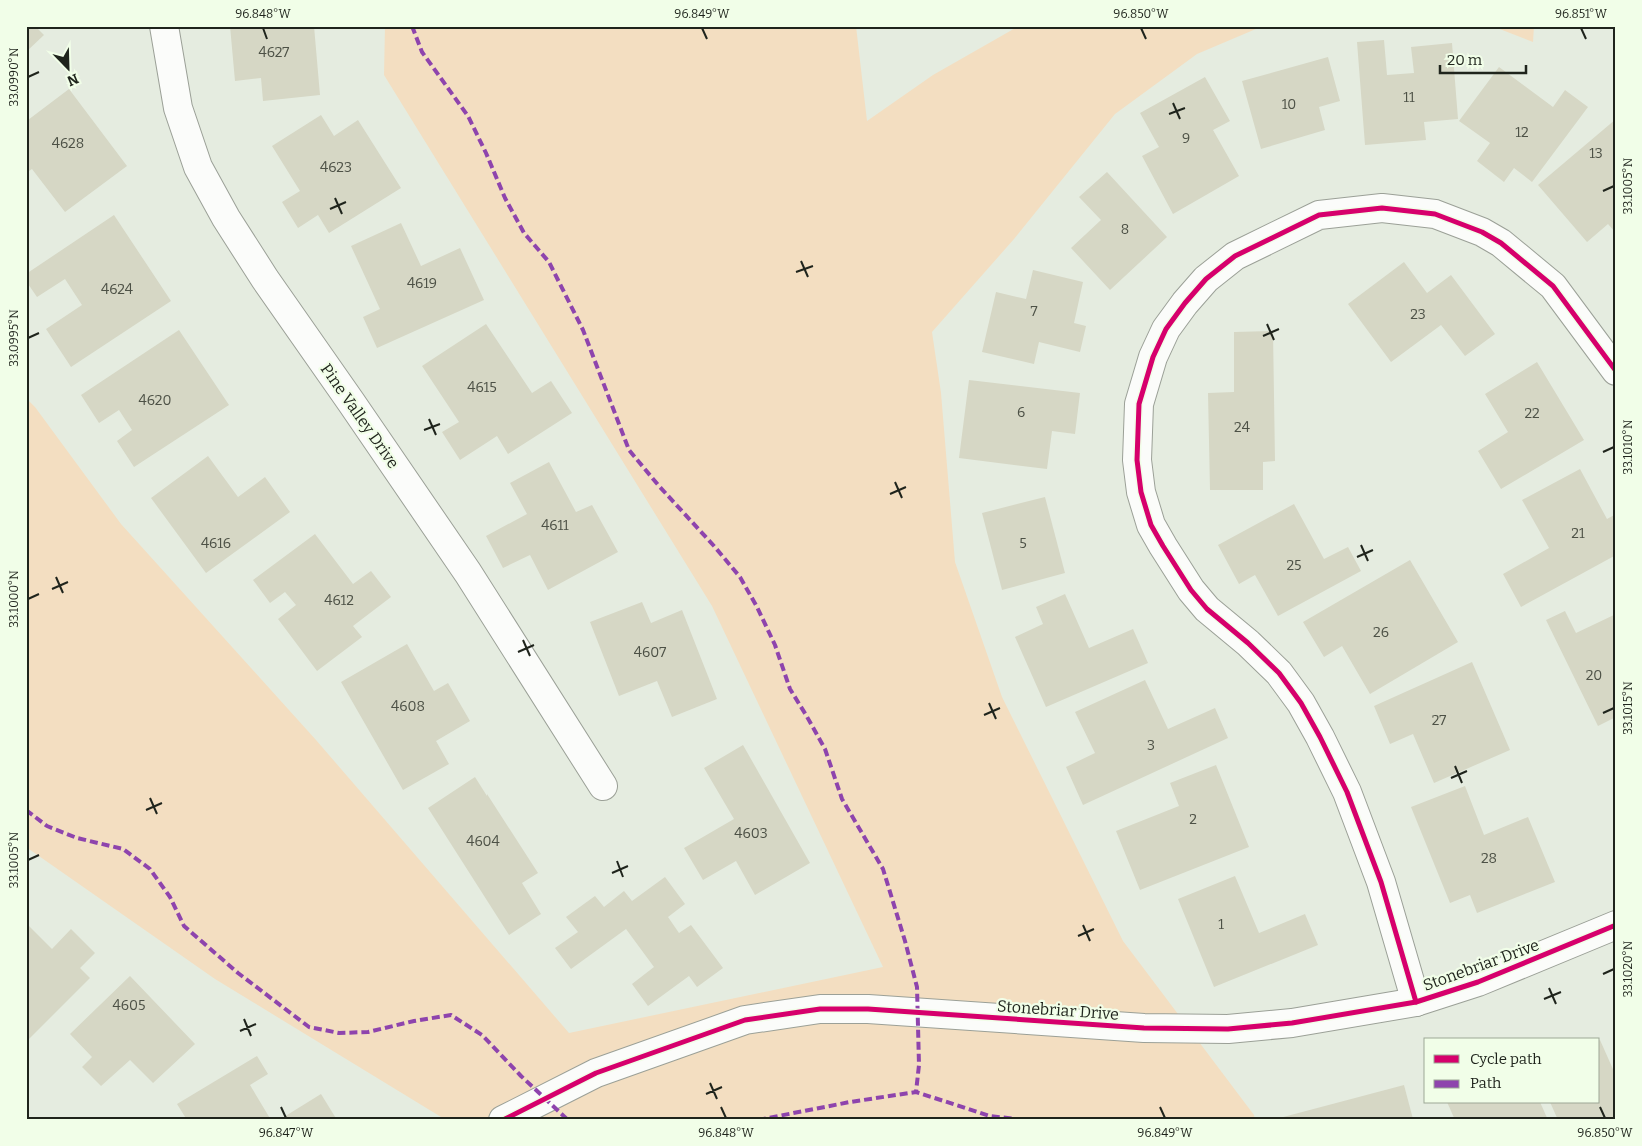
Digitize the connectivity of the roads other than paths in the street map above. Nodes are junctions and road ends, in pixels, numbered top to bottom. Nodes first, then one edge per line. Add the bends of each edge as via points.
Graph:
1 (164, 26) edge
2 (1616, 371) edge
3 (603, 786) dead end
4 (1616, 926) edge
5 (1416, 1002) junction
6 (504, 1120) edge

1 - 3 street, Pine Valley Drive via 178,108 198,167 226,218 264,280 468,573
2 - 5 street via 1553,286 1502,243 1435,214 1382,208 1318,215 1235,256 1206,279 1185,303 1166,329 1153,357 1139,404 1137,460 1141,492 1151,525 1191,590 1207,609 1279,673 1320,737 1347,792 1381,882
4 - 5 street, Stonebriar Drive via 1478,982
5 - 6 street, Stonebriar Drive via 1292,1023 1228,1028 1144,1028 868,1009 820,1009 736,1023 596,1073

